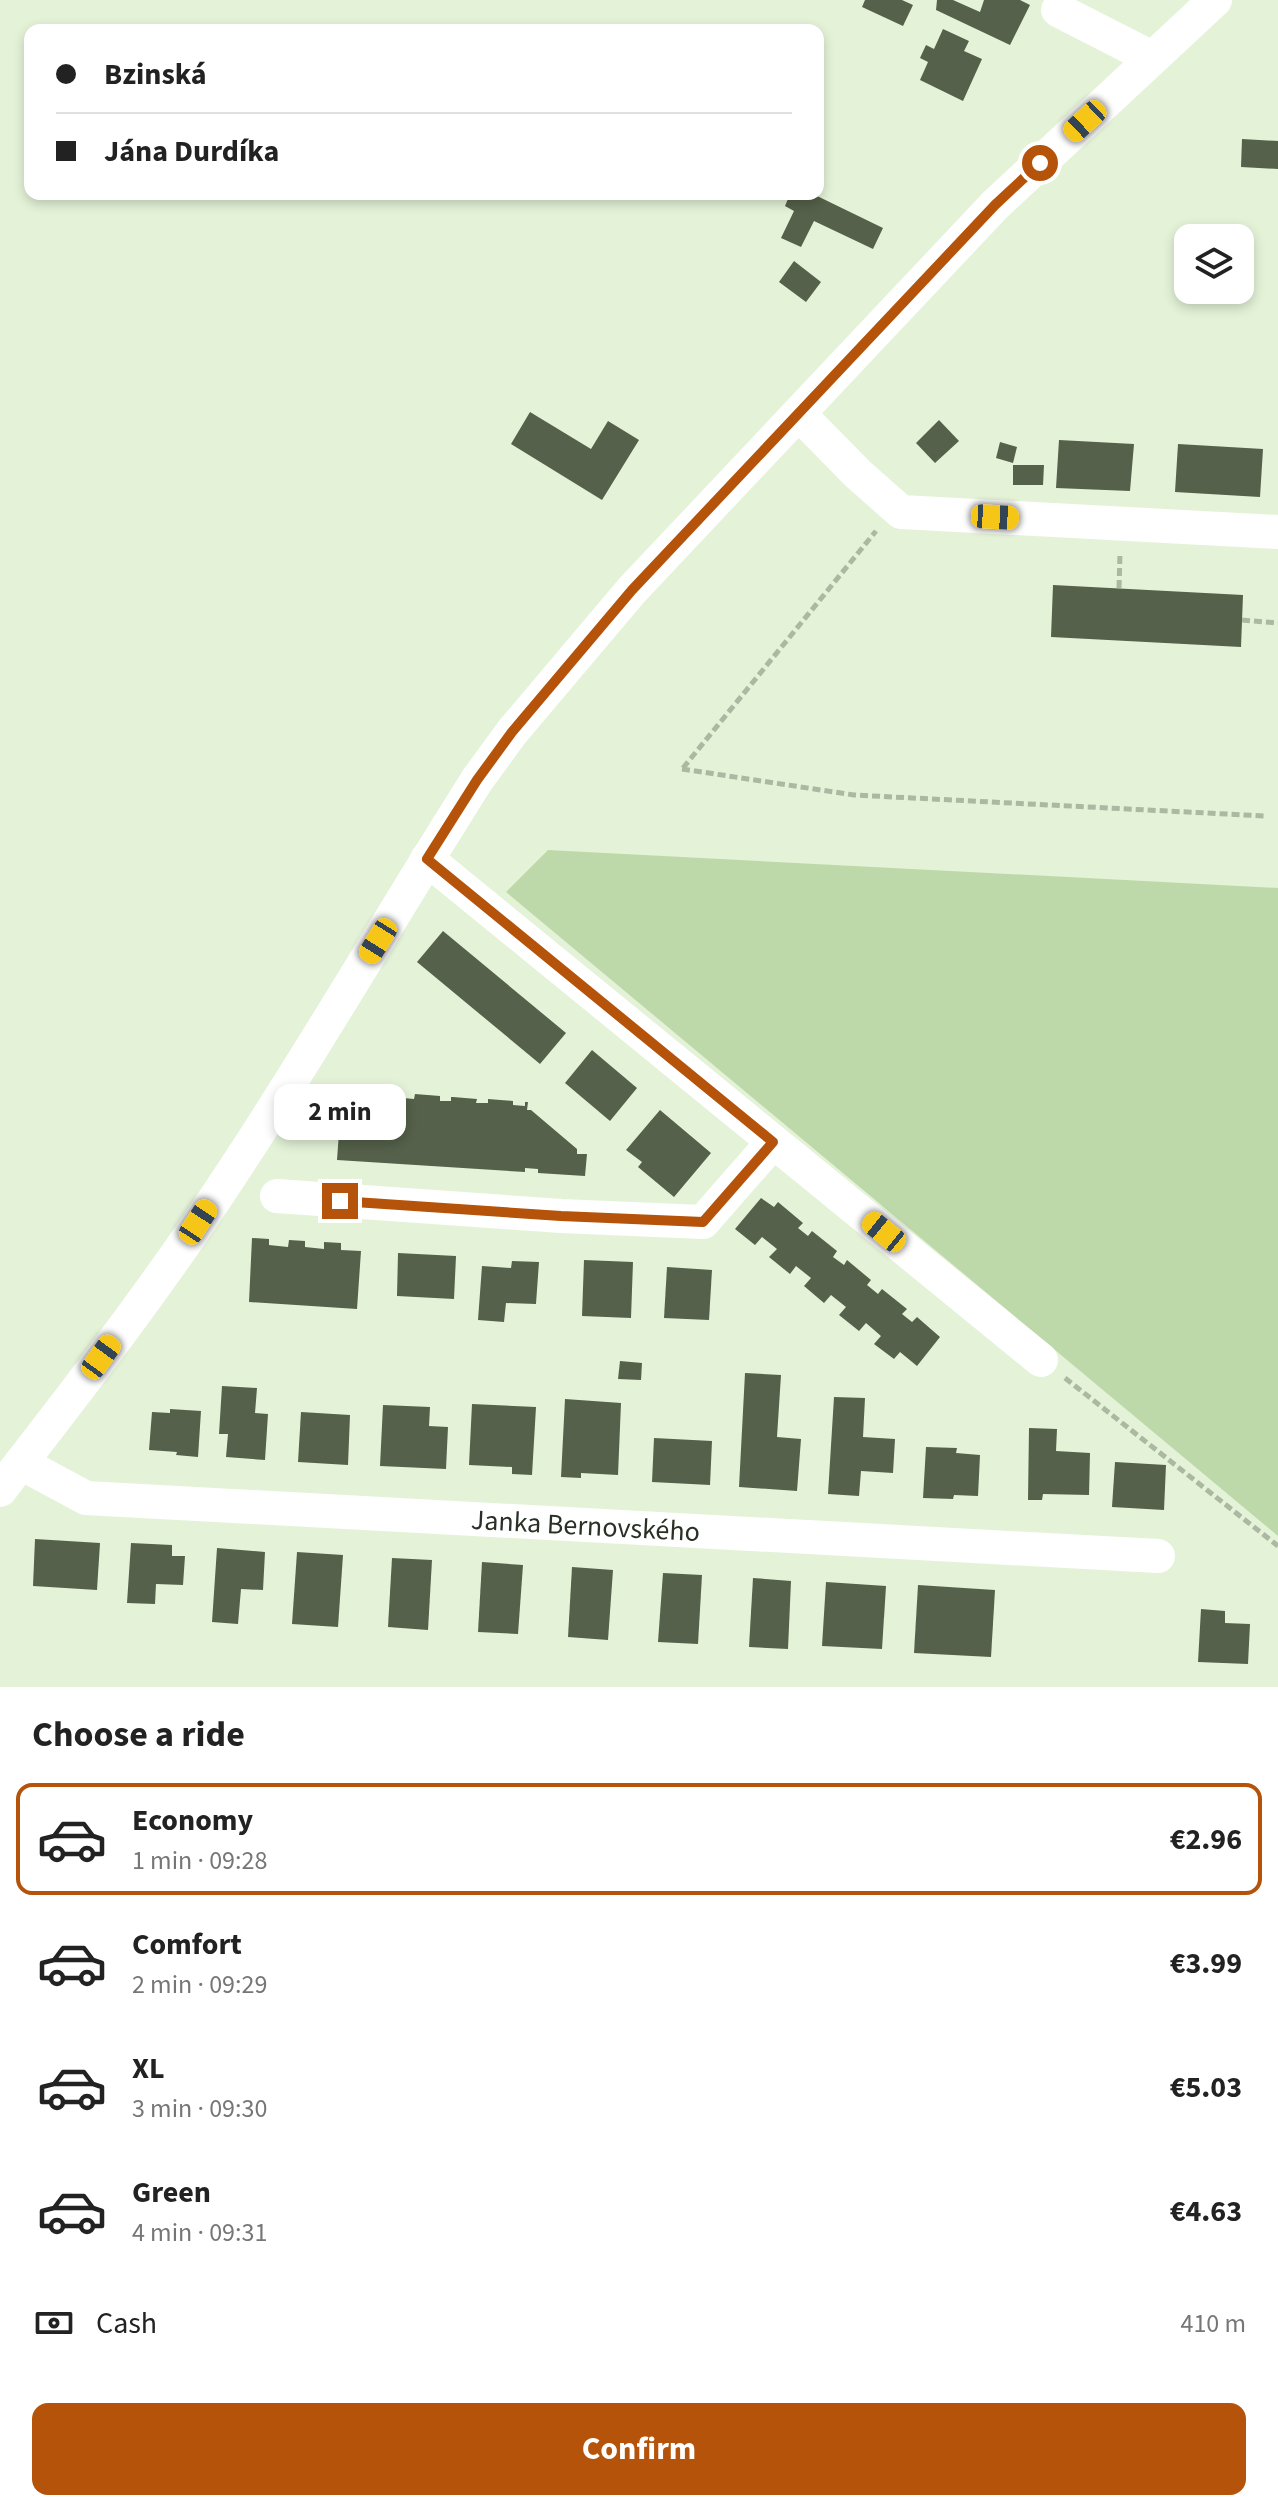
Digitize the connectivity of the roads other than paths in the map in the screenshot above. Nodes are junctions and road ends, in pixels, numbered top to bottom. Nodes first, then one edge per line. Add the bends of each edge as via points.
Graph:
1 (1215, 0) edge
2 (1058, 10) dead end
3 (1152, 58) junction
4 (799, 414) junction
5 (1278, 532) edge
6 (427, 859) junction
7 (773, 1142) junction
8 (277, 1196) dead end
9 (1041, 1360) road end
10 (21, 1463) junction
11 (0, 1490) edge
12 (1158, 1556) dead end

1 - 3 street
2 - 3 street
3 - 4 street via 995,205
4 - 5 street via 901,512
4 - 6 street via 632,590 512,732
6 - 7 street
6 - 10 street via 182,1246
7 - 8 street via 703,1222
7 - 9 street
10 - 11 street
10 - 12 street, Janka Bernovského via 86,1498

